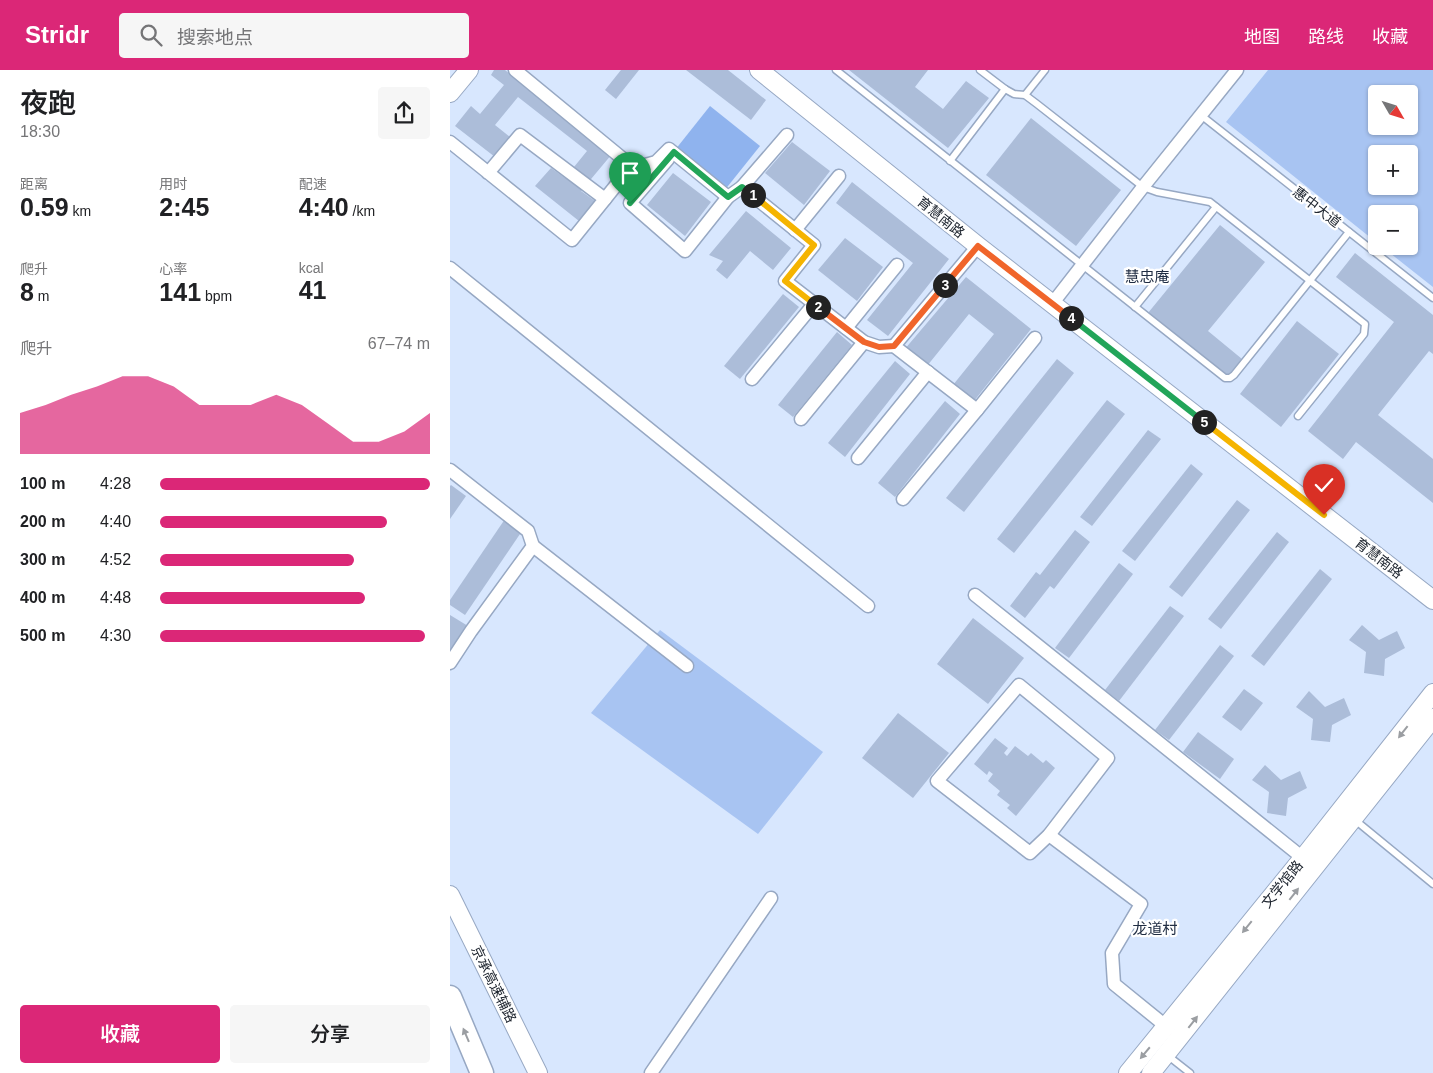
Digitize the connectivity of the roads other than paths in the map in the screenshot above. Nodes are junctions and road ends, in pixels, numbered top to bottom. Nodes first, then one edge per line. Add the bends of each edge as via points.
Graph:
1 (457, 70) edge
2 (469, 70) edge
3 (515, 70) edge
4 (760, 70) edge
5 (836, 70) edge
6 (980, 70) edge
7 (1045, 70) edge
8 (1238, 70) edge
9 (450, 76) edge
10 (1005, 89) junction
11 (450, 93) edge
12 (1025, 95) junction
13 (1202, 116) junction
14 (787, 135) dead end
15 (450, 142) edge
16 (674, 152) junction
17 (950, 161) junction
18 (488, 173) junction
19 (839, 176) dead end
20 (621, 178) dead end
21 (742, 187) junction
22 (1143, 187) junction
23 (728, 197) junction
24 (605, 199) junction
25 (1216, 207) junction
26 (795, 230) junction
27 (1349, 232) junction
28 (978, 246) junction
29 (1081, 264) junction
30 (897, 265) dead end
31 (450, 268) edge
32 (1310, 280) junction
33 (1433, 298) edge
34 (814, 304) junction
35 (1052, 304) junction
36 (1134, 307) junction
37 (846, 328) junction
38 (1035, 338) dead end
39 (864, 342) junction
40 (894, 346) junction
41 (928, 372) junction
42 (752, 379) dead end
43 (977, 410) junction
44 (1298, 416) dead end
45 (801, 420) dead end
46 (858, 458) dead end
47 (450, 470) edge
48 (903, 499) dead end
49 (533, 546) junction
50 (975, 595) dead end
51 (1433, 600) edge
52 (868, 606) dead end
53 (450, 663) edge
54 (687, 666) dead end
55 (1433, 693) edge
56 (1433, 718) edge
57 (1353, 819) junction
58 (1050, 835) junction
59 (1303, 858) junction
60 (1433, 884) edge
61 (450, 895) edge
62 (771, 898) dead end
63 (450, 997) edge
64 (1166, 1027) junction
65 (1166, 1054) junction
66 (482, 1073) edge
67 (538, 1073) edge
68 (652, 1073) edge
69 (1128, 1073) edge
70 (1151, 1073) edge
71 (1190, 1073) edge

1 - 9 street
2 - 11 street
3 - 16 street via 634,168 656,162 669,149
4 - 28 street, 育慧南路
5 - 17 lane
6 - 10 lane
7 - 12 lane
8 - 13 street
10 - 12 lane
10 - 17 lane
12 - 22 lane
13 - 22 street
13 - 27 lane, 惠中大道
14 - 21 street
15 - 18 street
16 - 23 street
16 - 23 street via 630,203 685,251
17 - 29 lane
18 - 24 street via 520,135
18 - 24 street via 572,240
19 - 26 street
20 - 24 street
21 - 23 street
21 - 26 street
22 - 25 lane via 1202,199
22 - 29 street
25 - 32 lane
25 - 36 lane
26 - 34 street via 814,245 785,281
27 - 32 lane
27 - 33 lane, 惠中大道
28 - 35 street, 育慧南路
28 - 40 street
29 - 35 street
29 - 36 lane
30 - 37 street
31 - 52 street
32 - 36 lane via 1230,378 1225,378
32 - 44 lane via 1366,324 1364,334
34 - 37 street
34 - 42 street
35 - 51 street, 育慧南路
37 - 39 street
38 - 43 street
39 - 40 street via 879,347
39 - 45 street
40 - 41 street
41 - 43 street
41 - 46 street
43 - 48 street
47 - 49 street via 528,531
49 - 53 street
49 - 54 street
50 - 59 street
55 -> 59 street, 文学馆路
56 - 57 street, 文学馆路
57 - 60 lane
65 -> 57 street, 文学馆路
58 - 58 street via 1108,758 1019,685 937,781 1030,853
58 - 64 street via 1141,904 1112,953 1114,984
59 -> 64 street, 文学馆路
61 - 67 street, 京承高速辅路
62 - 68 street
66 -> 63 highway
64 -> 69 street, 文学馆路
65 - 70 street, 文学馆路
65 - 71 lane

